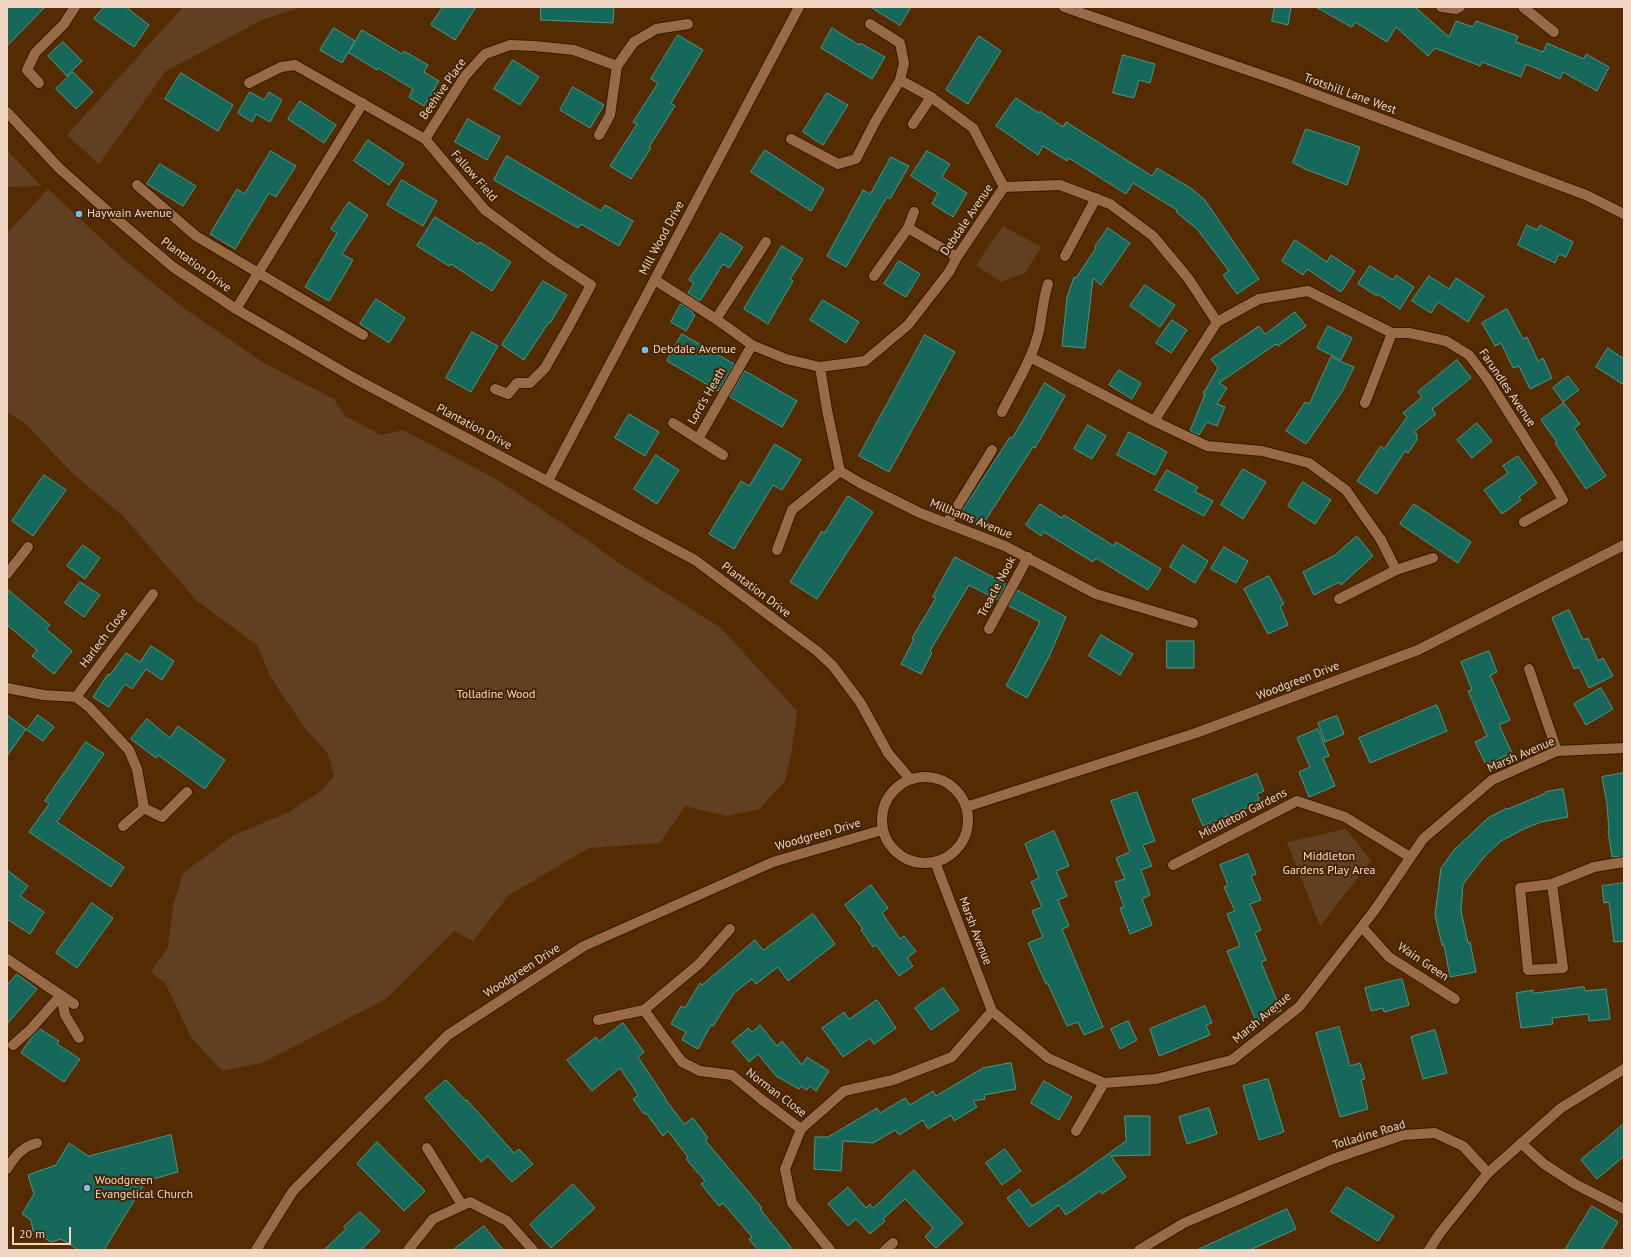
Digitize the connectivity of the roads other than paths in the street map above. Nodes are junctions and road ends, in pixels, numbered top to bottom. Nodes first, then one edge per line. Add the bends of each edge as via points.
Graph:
1 (75, 7) edge
2 (799, 7) edge
3 (1064, 7) edge
4 (1440, 7) edge
5 (1460, 7) edge
6 (1523, 7) edge
7 (688, 24) dead end
8 (870, 24) dead end
9 (1554, 32) dead end
10 (617, 66) junction
11 (900, 80) junction
12 (39, 83) dead end
13 (249, 83) dead end
14 (931, 96) junction
15 (363, 103) junction
16 (7, 112) edge
17 (913, 124) dead end
18 (599, 135) dead end
19 (791, 138) dead end
20 (425, 139) junction
21 (136, 185) dead end
22 (1004, 187) junction
23 (1096, 198) junction
24 (914, 212) dead end
25 (1624, 214) edge
26 (908, 228) junction
27 (766, 242) dead end
28 (1065, 256) dead end
29 (957, 257) junction
30 (259, 274) junction
31 (874, 276) dead end
32 (654, 280) junction
33 (1048, 284) dead end
34 (236, 309) junction
35 (716, 319) junction
36 (1217, 322) junction
37 (1392, 333) junction
38 (364, 336) dead end
39 (752, 345) junction
40 (1030, 357) junction
41 (820, 366) junction
42 (495, 389) dead end
43 (1365, 403) dead end
44 (1002, 412) dead end
45 (1154, 421) junction
46 (673, 423) dead end
47 (698, 439) junction
48 (992, 450) dead end
49 (723, 455) dead end
50 (840, 471) junction
51 (548, 481) junction
52 (1524, 522) dead end
53 (947, 523) junction
54 (1624, 545) edge
55 (28, 546) dead end
56 (777, 550) dead end
57 (1028, 557) junction
58 (1433, 558) dead end
59 (1396, 570) junction
60 (7, 574) edge
61 (153, 594) dead end
62 (1339, 599) dead end
63 (1193, 624) dead end
64 (989, 629) dead end
65 (1529, 669) dead end
66 (7, 688) edge
67 (76, 697) junction
68 (1624, 748) edge
69 (1557, 750) junction
70 (910, 779) junction
71 (188, 792) dead end
72 (966, 807) junction
73 (144, 808) junction
74 (123, 826) dead end
75 (882, 830) junction
76 (1410, 857) junction
77 (935, 862) junction
78 (1624, 862) edge
79 (1173, 865) dead end
80 (1552, 884) junction
81 (1362, 927) junction
82 (730, 929) dead end
83 (7, 959) edge
84 (61, 995) junction
85 (1455, 999) dead end
86 (74, 1004) dead end
87 (644, 1010) junction
88 (992, 1011) junction
89 (598, 1020) dead end
90 (79, 1038) dead end
91 (13, 1045) dead end
92 (1624, 1069) edge
93 (1104, 1083) junction
94 (801, 1129) junction
95 (1076, 1131) dead end
96 (1521, 1142) junction
97 (37, 1143) dead end
98 (427, 1148) dead end
99 (7, 1169) edge
100 (1488, 1173) junction
101 (462, 1205) junction
102 (1624, 1210) edge
103 (256, 1250) edge
104 (408, 1250) edge
105 (533, 1250) edge
106 (830, 1250) edge
107 (1139, 1250) edge
108 (1429, 1250) edge

1 - 12 street via 64,24 35,53 27,70
2 - 32 street, Mill Wood Drive
3 - 25 street, Trotshill Lane West via 1285,83 1586,195
4 - 5 street
6 - 9 street
7 - 10 street via 656,29 634,42
8 - 11 street via 900,43 904,63
10 - 18 street via 610,115
10 - 20 street, Beehive Place via 574,50 510,45 485,54 465,76
11 - 14 street
11 - 19 street via 856,159 838,164
13 - 15 street, Fallow Field via 282,66 295,64
14 - 17 street
14 - 22 street via 973,128
15 - 20 street, Fallow Field
15 - 30 street
16 - 34 street, Plantation Drive via 59,168 112,215 173,267
20 - 42 street, Fallow Field via 485,210 592,285 545,368 530,383 517,383 508,394
21 - 30 street via 196,236
22 - 23 street, Debdale Avenue via 1060,184
22 - 29 street, Debdale Avenue
23 - 28 street
23 - 36 street, Debdale Avenue via 1110,204 1153,236 1188,278
24 - 26 street
26 - 29 street
26 - 31 street
27 - 35 street
29 - 41 street, Debdale Avenue via 949,272 908,325 865,361
30 - 34 street
30 - 38 street
32 - 35 street, Debdale Avenue
32 - 51 street, Mill Wood Drive
33 - 40 street via 1039,332
34 - 51 street, Plantation Drive via 354,378
35 - 39 street, Debdale Avenue
36 - 37 street, Farundles Avenue via 1259,300 1308,291
36 - 45 street
37 - 43 street
37 - 52 street, Farundles Avenue via 1409,333 1446,340 1469,355 1488,380 1563,500
39 - 41 street, Debdale Avenue via 786,359
39 - 47 street, Lord's Heath
40 - 44 street
40 - 45 street
41 - 50 street
45 - 59 street via 1207,446 1262,451 1309,463 1346,490 1381,540
46 - 47 street, Lord's Heath
47 - 49 street, Lord's Heath
48 - 53 street
50 - 53 street, Millhams Avenue via 920,513
50 - 56 street via 792,510
51 - 70 street, Plantation Drive via 695,560 817,652 833,666 860,702 888,753
53 - 57 street, Millhams Avenue
54 - 72 street, Woodgreen Drive via 1418,650 1196,734
55 - 60 street
57 - 63 street, Millhams Avenue via 1096,594
57 - 64 street, Treacle Nook
58 - 59 street
59 - 62 street
61 - 67 street, Harlech Close
65 - 69 street
66 - 67 street via 43,695
67 - 73 street via 89,707 129,750 136,769
68 - 69 street, Marsh Avenue
69 - 76 street, Marsh Avenue via 1492,780 1423,838
70 - 72 street via 935,777 955,788
70 - 75 street via 895,788 883,807
71 - 73 street via 162,817
72 - 77 street via 967,830 954,853
73 - 74 street
75 - 77 street via 891,848 909,861
75 - 103 street, Woodgreen Drive via 773,862 584,946 448,1035 293,1191
76 - 79 street, Middleton Gardens via 1345,817 1298,801
76 - 81 street, Marsh Avenue
77 - 88 street, Marsh Avenue
78 - 80 street via 1594,867
80 - 80 street via 1563,968 1528,970 1520,888
81 - 85 street, Wain Green via 1390,957
81 - 93 street, Marsh Avenue via 1299,1007 1232,1060 1156,1079
82 - 87 street via 699,964
83 - 84 street
84 - 86 street
84 - 90 street via 65,1014
84 - 91 street
87 - 89 street
87 - 94 street, Norman Close via 682,1062 700,1071 732,1075
88 - 93 street, Marsh Avenue via 1048,1058
88 - 94 street via 952,1057 893,1080 844,1091
92 - 96 street via 1561,1108
93 - 95 street
94 - 106 street via 785,1168 792,1203
96 - 100 street
96 - 102 street via 1544,1164
97 - 99 street via 28,1145 17,1153
98 - 101 street
100 - 107 street, Tolladine Road via 1463,1146 1435,1133 1403,1135 1333,1159 1184,1223
100 - 108 street
101 - 104 street via 433,1219
101 - 105 street via 470,1202 507,1220

